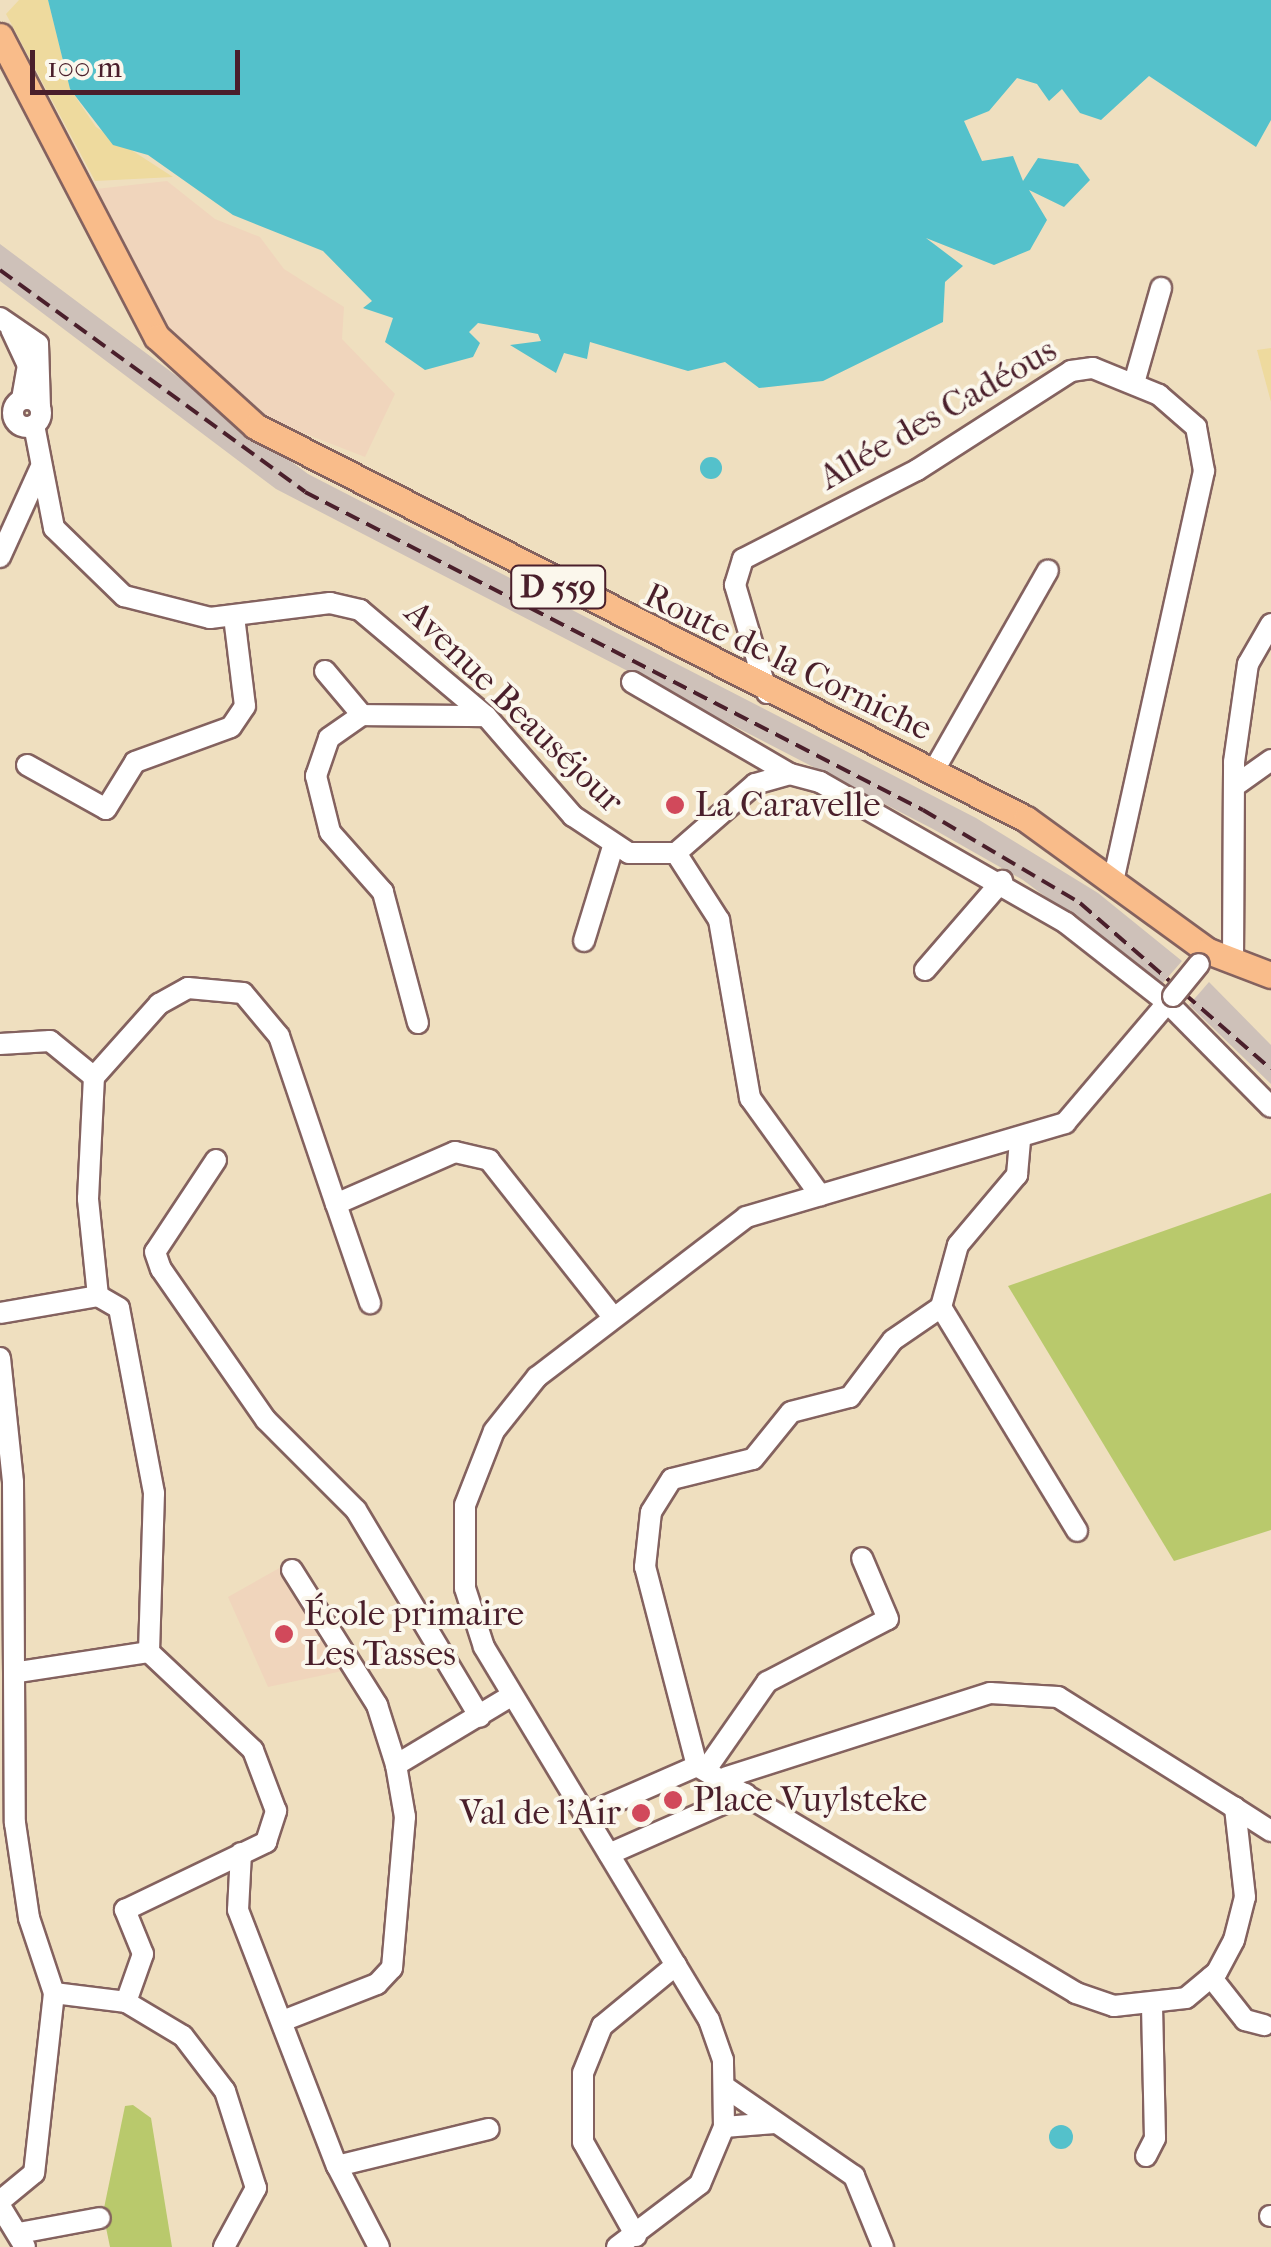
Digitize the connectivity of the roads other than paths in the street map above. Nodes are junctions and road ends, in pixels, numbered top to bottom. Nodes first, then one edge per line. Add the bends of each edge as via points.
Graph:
1 (0, 36) edge
2 (1161, 288) dead end
3 (2, 319) edge
4 (1134, 383) junction
5 (18, 414) edge
6 (40, 468) junction
7 (49, 514) junction
8 (15, 526) junction
9 (0, 557) edge
10 (1048, 570) dead end
11 (234, 616) junction
12 (1271, 624) edge
13 (326, 671) dead end
14 (632, 682) dead end
15 (767, 692) junction
16 (362, 715) junction
17 (486, 716) junction
18 (1271, 760) edge
19 (28, 764) dead end
20 (933, 772) junction
21 (790, 774) junction
22 (1236, 785) junction
23 (613, 847) junction
24 (676, 853) junction
25 (1112, 880) junction
26 (1002, 881) junction
27 (584, 940) dead end
28 (1203, 958) junction
29 (1233, 963) junction
30 (925, 970) dead end
31 (1271, 975) edge
32 (1170, 1000) junction
33 (418, 1023) dead end
34 (0, 1044) edge
35 (94, 1077) junction
36 (1271, 1107) edge
37 (1020, 1140) junction
38 (216, 1160) dead end
39 (820, 1195) junction
40 (336, 1204) junction
41 (98, 1296) junction
42 (370, 1303) dead end
43 (941, 1307) junction
44 (0, 1313) edge
45 (612, 1317) junction
46 (0, 1358) edge
47 (1077, 1532) dead end
48 (862, 1558) dead end
49 (292, 1570) dead end
50 (149, 1652) junction
51 (18, 1672) junction
52 (510, 1696) junction
53 (480, 1717) junction
54 (396, 1765) junction
55 (710, 1771) junction
56 (745, 1794) junction
57 (1234, 1808) junction
58 (585, 1815) junction
59 (1271, 1831) edge
60 (241, 1853) junction
61 (609, 1854) junction
62 (676, 1965) junction
63 (1210, 1977) junction
64 (54, 1992) junction
65 (126, 2002) junction
66 (1152, 2008) junction
67 (285, 2020) junction
68 (1264, 2025) dead end
69 (725, 2087) junction
70 (775, 2123) junction
71 (724, 2128) junction
72 (489, 2130) dead end
73 (1146, 2156) dead end
74 (337, 2166) junction
75 (100, 2218) dead end
76 (9, 2220) edge
77 (636, 2236) junction
78 (224, 2247) edge
79 (379, 2247) edge
80 (618, 2247) edge
81 (883, 2247) edge

1 - 15 main road, Route de la Corniche / D 559 via 136,302 187,371 298,452
2 - 4 street
3 - 5 street, Avenue Beauséjour via 38,344
4 - 15 street, Allée des Cadéous via 1093,368 1071,371 916,470 742,559 735,585
4 - 25 street, Allée des Cadéous via 1184,412 1204,471
5 - 6 street, Avenue Beauséjour
6 - 7 street, Avenue Beauséjour
6 - 8 street
7 - 8 street
7 - 11 street, Avenue Beauséjour via 69,548 134,601 191,617
8 - 9 street
10 - 20 street
11 - 17 street, Avenue Beauséjour via 330,603 360,610
11 - 19 street via 245,706 231,727 135,762 106,808
12 - 22 street via 1248,664
13 - 16 street
14 - 21 street
15 - 20 main road, Route de la Corniche / D 559
16 - 17 street
16 - 33 street via 322,752 316,803 383,892
17 - 23 street, Avenue Beauséjour
18 - 22 street
20 - 25 main road, Route de la Corniche / D 559 via 1026,820
21 - 24 street via 728,800
21 - 26 street
22 - 29 street
23 - 24 street, Avenue Beauséjour
23 - 27 street
24 - 39 street via 719,920 750,1098
25 - 28 main road, Route de la Corniche / D 559
26 - 30 street
26 - 32 street
28 - 29 main road, Route de la Corniche / D 559
28 - 32 street, bridge
29 - 31 main road, Route de la Corniche / D 559
32 - 36 street
32 - 37 street via 1065,1123
34 - 35 street via 50,1041
35 - 40 street via 159,1004 188,988 243,993 279,1036
35 - 41 street via 88,1200
37 - 39 street
37 - 43 street via 1018,1175 958,1244
38 - 53 street via 155,1252 161,1270 266,1420 356,1510
39 - 45 street via 746,1218
40 - 42 street
40 - 45 street via 455,1152 489,1160
41 - 44 street
41 - 50 street via 119,1308 146,1428 157,1544
43 - 47 street
43 - 55 street via 894,1340 850,1397 791,1412 753,1459 672,1480 651,1512 645,1567
45 - 52 street via 537,1377 494,1432 465,1505 466,1588
46 - 51 street
48 - 55 street via 888,1618 767,1682
49 - 54 street via 376,1705
50 - 51 street
50 - 60 street via 209,1701 271,1784 274,1832
51 - 64 street via 19,1858
52 - 53 street
52 - 58 street
53 - 54 street
54 - 67 street via 405,1817 392,1968 377,1984
55 - 56 street
55 - 57 street via 1022,1690 1093,1714
55 - 58 street
56 - 61 street
56 - 66 street via 1076,1992
57 - 59 street
57 - 63 street via 1244,1897 1234,1940
58 - 61 street
60 - 65 street via 125,1910 143,1954
60 - 67 street via 238,1910
61 - 62 street
62 - 69 street via 709,2020
62 - 77 street via 602,2026 583,2072 583,2142
63 - 66 street
63 - 68 street via 1245,2020
64 - 65 street
64 - 76 street via 34,2173
65 - 78 street via 182,2036 225,2091 256,2188
66 - 73 street via 1156,2138
67 - 74 street
69 - 70 street
69 - 71 street
70 - 71 street
70 - 81 street via 854,2176
71 - 77 street via 700,2184
72 - 74 street
74 - 79 street
75 - 76 street
77 - 80 street

